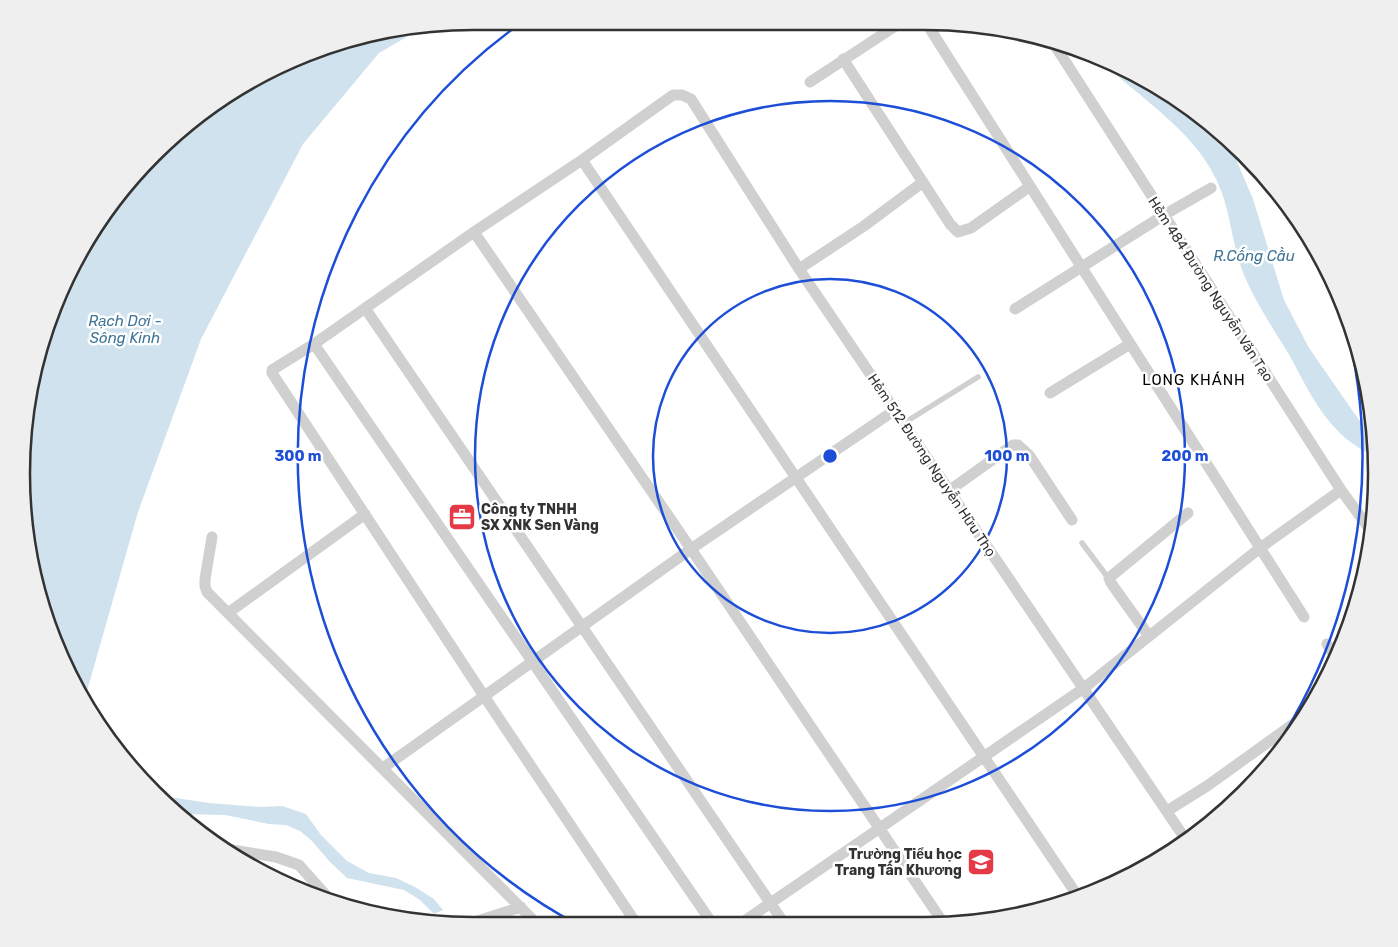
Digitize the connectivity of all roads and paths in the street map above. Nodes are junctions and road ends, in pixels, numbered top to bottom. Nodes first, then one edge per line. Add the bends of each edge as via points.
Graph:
1 (889, 30) edge
2 (931, 30) edge
3 (1059, 51) edge
4 (843, 60) junction
5 (810, 82) dead end
6 (582, 160) junction
7 (924, 182) junction
8 (1029, 187) junction
9 (1211, 188) dead end
10 (1164, 215) junction
11 (474, 232) junction
12 (1081, 268) junction
13 (799, 269) junction
14 (365, 308) junction
15 (1015, 310) dead end
16 (314, 344) junction
17 (1130, 344) junction
18 (978, 377) dead end
19 (1050, 393) dead end
20 (895, 410) junction
21 (904, 423) junction
22 (796, 478) junction
23 (950, 490) junction
24 (1341, 490) junction
25 (1188, 513) dead end
26 (365, 514) junction
27 (1072, 520) dead end
28 (1365, 523) edge
29 (212, 537) dead end
30 (1082, 544) dead end
31 (1260, 548) junction
32 (691, 549) junction
33 (1109, 579) junction
34 (228, 613) junction
35 (1304, 617) dead end
36 (582, 627) junction
37 (1149, 636) junction
38 (1327, 644) dead end
39 (1331, 650) edge
40 (533, 662) junction
41 (1084, 688) junction
42 (484, 696) junction
43 (1286, 729) edge
44 (984, 756) junction
45 (383, 768) junction
46 (1167, 811) junction
47 (880, 827) junction
48 (1182, 834) edge
49 (242, 852) edge
50 (320, 889) edge
51 (1074, 890) edge
52 (770, 903) junction
53 (521, 907) junction
54 (490, 917) edge
55 (530, 917) edge
56 (632, 917) edge
57 (708, 917) edge
58 (750, 917) edge
59 (780, 917) edge
60 (939, 917) edge

1 - 4 street
2 - 8 street
3 - 10 street, Hẻm 484 Đường Nguyễn Văn Tạo
4 - 5 street
4 - 7 street
6 - 11 street
6 - 13 street, Hẻm 512 Đường Nguyễn Hữu Thọ via 673,96 691,99
6 - 22 street
7 - 8 street via 958,232 971,228
7 - 13 street
8 - 12 street
9 - 10 street
10 - 12 street
10 - 24 street, Hẻm 484 Đường Nguyễn Văn Tạo
11 - 14 street
11 - 32 street
12 - 15 street
12 - 17 street
13 - 20 street, Hẻm 512 Đường Nguyễn Hữu Thọ
14 - 16 street
14 - 36 street
16 - 26 street via 272,373
16 - 40 street
17 - 19 street
17 - 31 street
18 - 21 lane
20 - 21 street, Hẻm 512 Đường Nguyễn Hữu Thọ
20 - 22 street
21 - 23 street, Hẻm 512 Đường Nguyễn Hữu Thọ
22 - 32 street
22 - 44 street
23 - 27 street via 1018,445 1029,455
23 - 41 street, Hẻm 512 Đường Nguyễn Hữu Thọ
24 - 28 street, Hẻm 484 Đường Nguyễn Văn Tạo
24 - 31 street
25 - 33 street
26 - 34 street
26 - 42 street
29 - 34 street via 204,586
30 - 33 lane
31 - 35 street
31 - 37 street
32 - 36 street
32 - 47 street
33 - 37 street
34 - 45 street
36 - 40 street
36 - 52 street
37 - 41 street
38 - 39 street
40 - 42 street
40 - 57 street
41 - 44 street
41 - 46 street, Hẻm 512 Đường Nguyễn Hữu Thọ
42 - 45 street
42 - 56 street
43 - 46 street
44 - 47 street
44 - 51 street
45 - 53 street
46 - 48 street, Hẻm 512 Đường Nguyễn Hữu Thọ
47 - 52 street
47 - 60 street
49 - 50 street via 276,857 299,865
52 - 58 street
52 - 59 street
53 - 54 street
53 - 55 street

